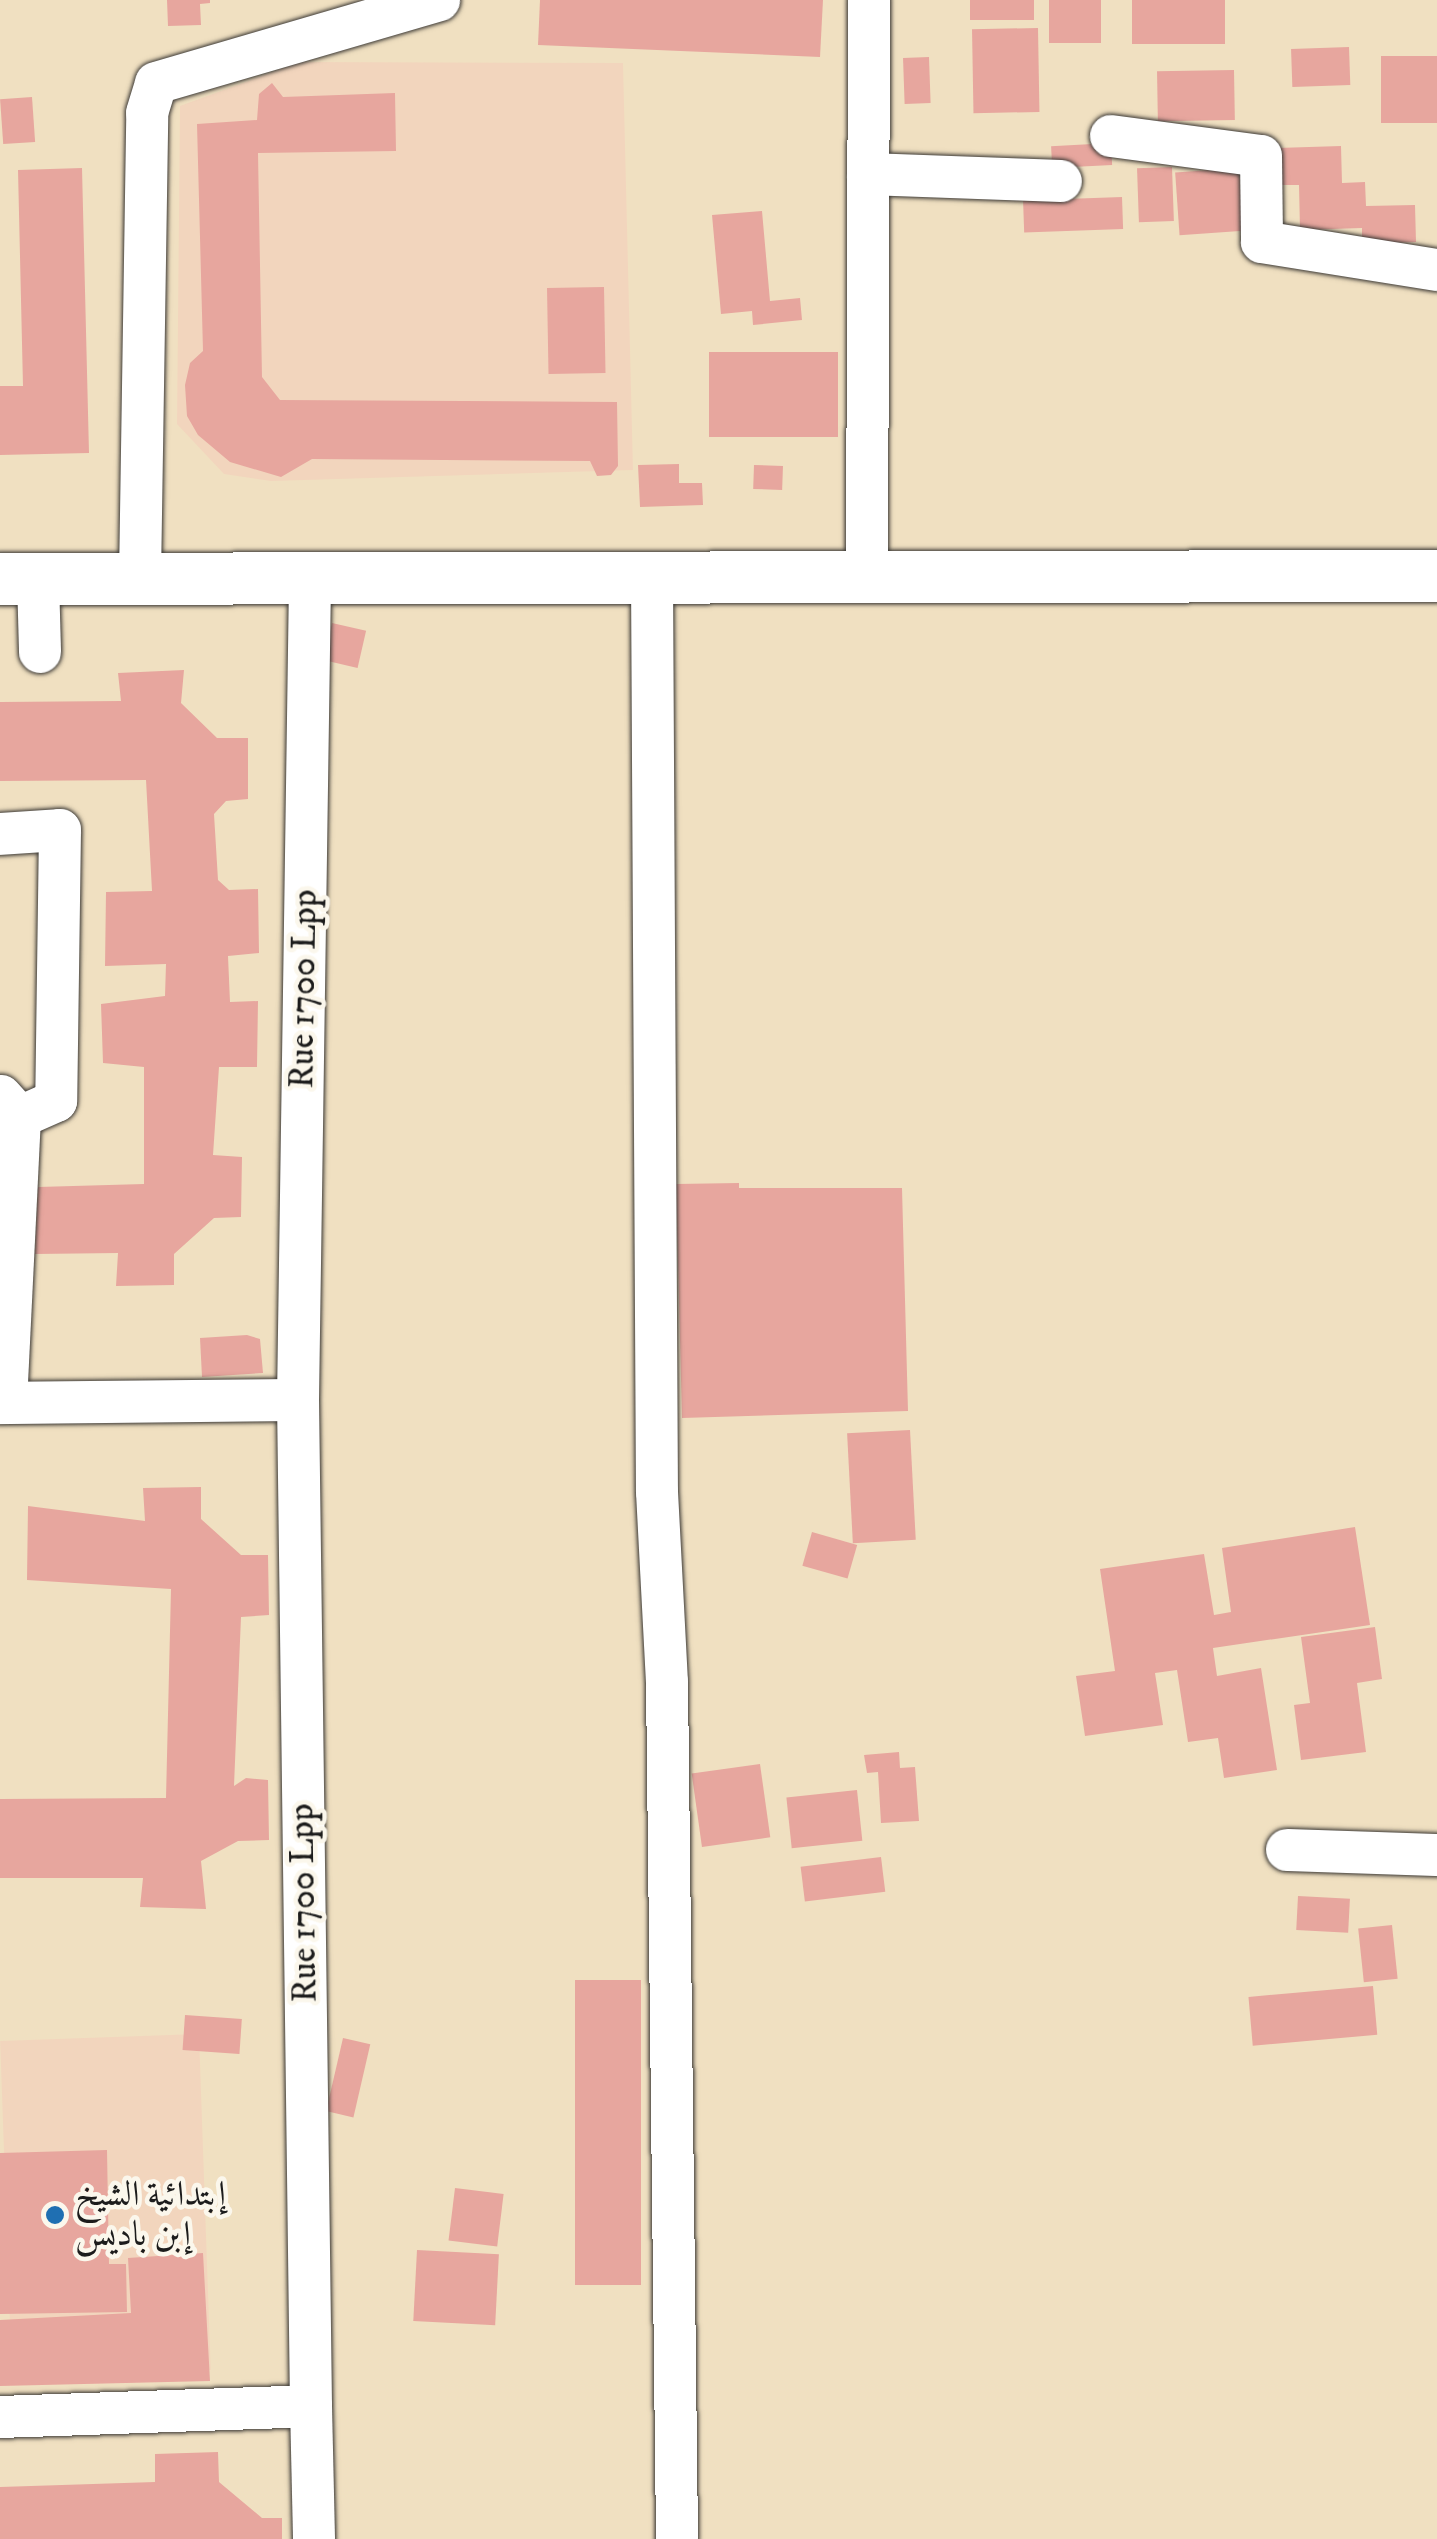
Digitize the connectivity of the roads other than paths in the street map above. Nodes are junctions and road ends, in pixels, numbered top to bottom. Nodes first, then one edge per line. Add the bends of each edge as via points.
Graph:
1 (439, 0) edge
2 (868, 0) edge
3 (1111, 136) dead end
4 (868, 174) junction
5 (1061, 182) dead end
6 (1437, 270) edge
7 (652, 575) junction
8 (867, 576) junction
9 (1437, 576) edge
10 (140, 578) junction
11 (310, 578) junction
12 (19, 579) edge
13 (40, 652) dead end
14 (0, 834) edge
15 (10, 1106) edge
16 (298, 1400) junction
17 (3, 1403) edge
18 (1287, 1850) dead end
19 (1437, 1854) edge
20 (311, 2406) junction
21 (0, 2416) edge
22 (314, 2539) edge
23 (677, 2539) edge

1 - 10 street via 156,83 147,114
2 - 4 street
3 - 6 street via 1261,156 1262,242
4 - 5 street
4 - 8 street
7 - 8 main road
7 - 11 main road
7 - 23 street via 658,1492 667,1682
8 - 9 main road
10 - 11 main road
10 - 12 main road
11 - 16 street, Rue 1700 Lpp
12 - 13 street
14 - 15 street via 60,830 56,1101
15 - 17 street
16 - 17 street
16 - 20 street, Rue 1700 Lpp
18 - 19 street
20 - 21 street
20 - 22 street, Rue 1700 Lpp

